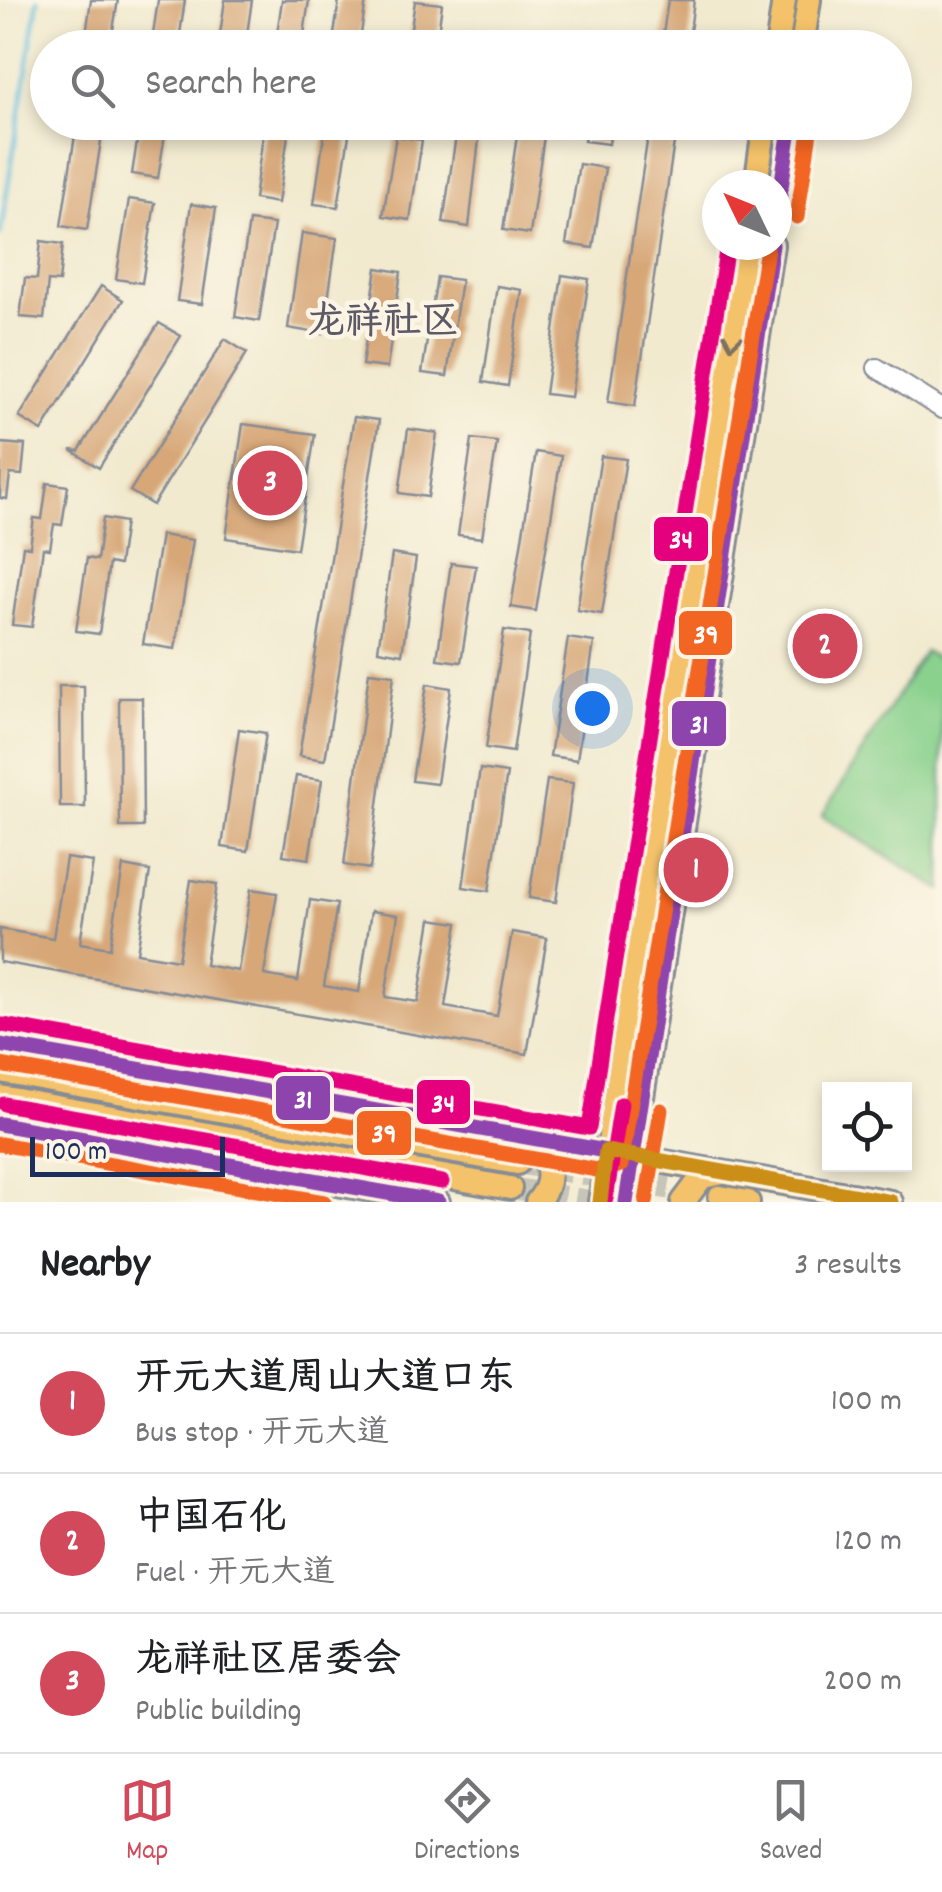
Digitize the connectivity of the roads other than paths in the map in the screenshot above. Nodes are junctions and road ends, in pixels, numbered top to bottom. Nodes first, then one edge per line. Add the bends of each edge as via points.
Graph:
1 (784, 0) edge
2 (810, 0) edge
3 (780, 30) edge
4 (805, 30) edge
5 (763, 140) edge
6 (788, 140) edge
7 (758, 170) edge
8 (784, 170) edge
9 (745, 260) edge
10 (770, 260) edge
11 (877, 368) dead end
12 (942, 409) edge
13 (0, 1045) edge
14 (0, 1071) edge
15 (0, 1097) edge
16 (0, 1124) edge
17 (524, 1137) junction
18 (606, 1151) junction
19 (634, 1156) junction
20 (517, 1163) tunnel mouth
21 (725, 1173) junction
22 (510, 1188) tunnel mouth
23 (720, 1197) dead end
24 (438, 1202) edge
25 (537, 1202) edge
26 (600, 1202) edge
27 (626, 1202) edge
28 (683, 1202) edge
29 (748, 1202) edge
30 (890, 1202) edge

1 - 3 main road
2 - 4 main road
5 - 7 main road
6 - 8 main road
9 -> 18 main road
10 - 19 main road
11 - 12 street
13 - 17 main road
14 - 20 main road
15 - 22 main road
16 - 24 main road
17 - 18 main road
17 - 25 main road via 548,1162 550,1181
18 - 19 main road
18 - 26 main road
19 - 21 main road
19 - 27 main road
21 - 28 main road via 702,1177
21 - 30 main road
23 - 29 main road

